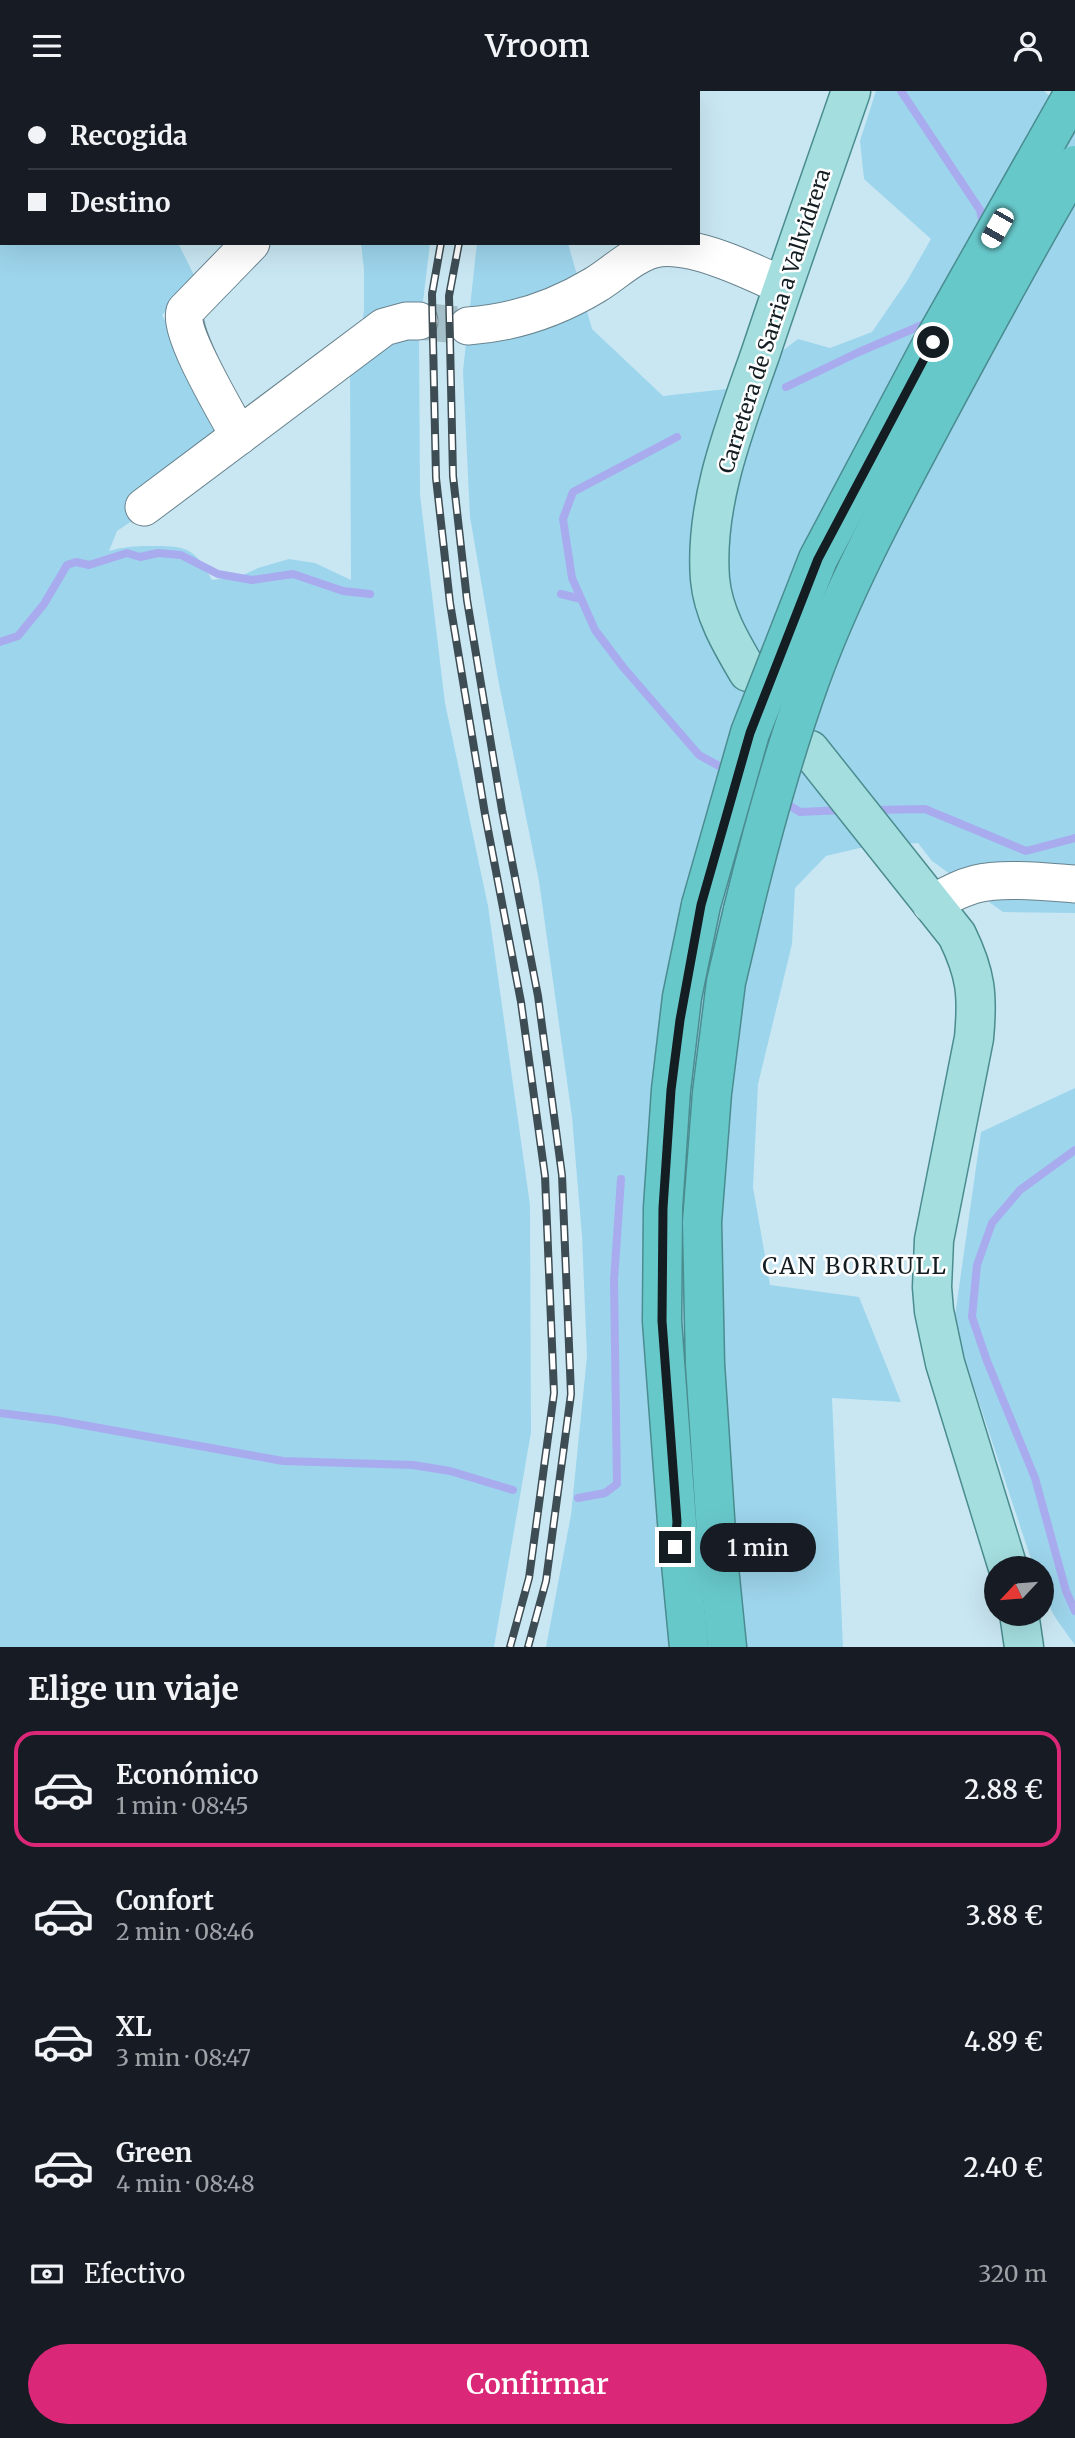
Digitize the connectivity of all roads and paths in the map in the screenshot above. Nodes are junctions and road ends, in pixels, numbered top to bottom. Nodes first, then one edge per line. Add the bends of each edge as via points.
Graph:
1 (851, 91) edge
2 (1075, 91) edge
3 (1075, 165) edge
4 (249, 245) edge
5 (783, 286) junction
6 (419, 321) tunnel mouth
7 (468, 326) tunnel mouth
8 (239, 436) junction
9 (144, 507) dead end
10 (748, 672) dead end
11 (810, 750) dead end
12 (1075, 884) edge
13 (931, 904) junction
14 (677, 1522) junction
15 (1004, 1556) edge
16 (1020, 1626) edge
17 (667, 1647) edge
18 (689, 1647) edge
19 (727, 1647) edge
20 (1024, 1647) edge

1 - 5 main road, Carretera de Sarria a Vallvidrera
2 - 14 highway, bridge via 933,342 818,559 750,733 701,905 681,1010 663,1208 662,1321
3 - 19 highway, bridge via 905,474 855,575 811,679 765,819 726,982 702,1222 705,1364
4 - 8 street via 182,319
5 - 7 street via 721,260 662,248 639,255 554,307 510,321
5 - 10 main road, Carretera de Sarria a Vallvidrera via 728,447 709,548 710,581 718,613
6 - 8 street via 384,327
8 - 9 street
11 - 13 main road
12 - 13 street via 978,883
13 - 15 main road via 957,935 971,965 976,1005 974,1038 934,1240 934,1311 945,1363
14 - 17 highway
14 - 18 highway
16 - 20 main road

